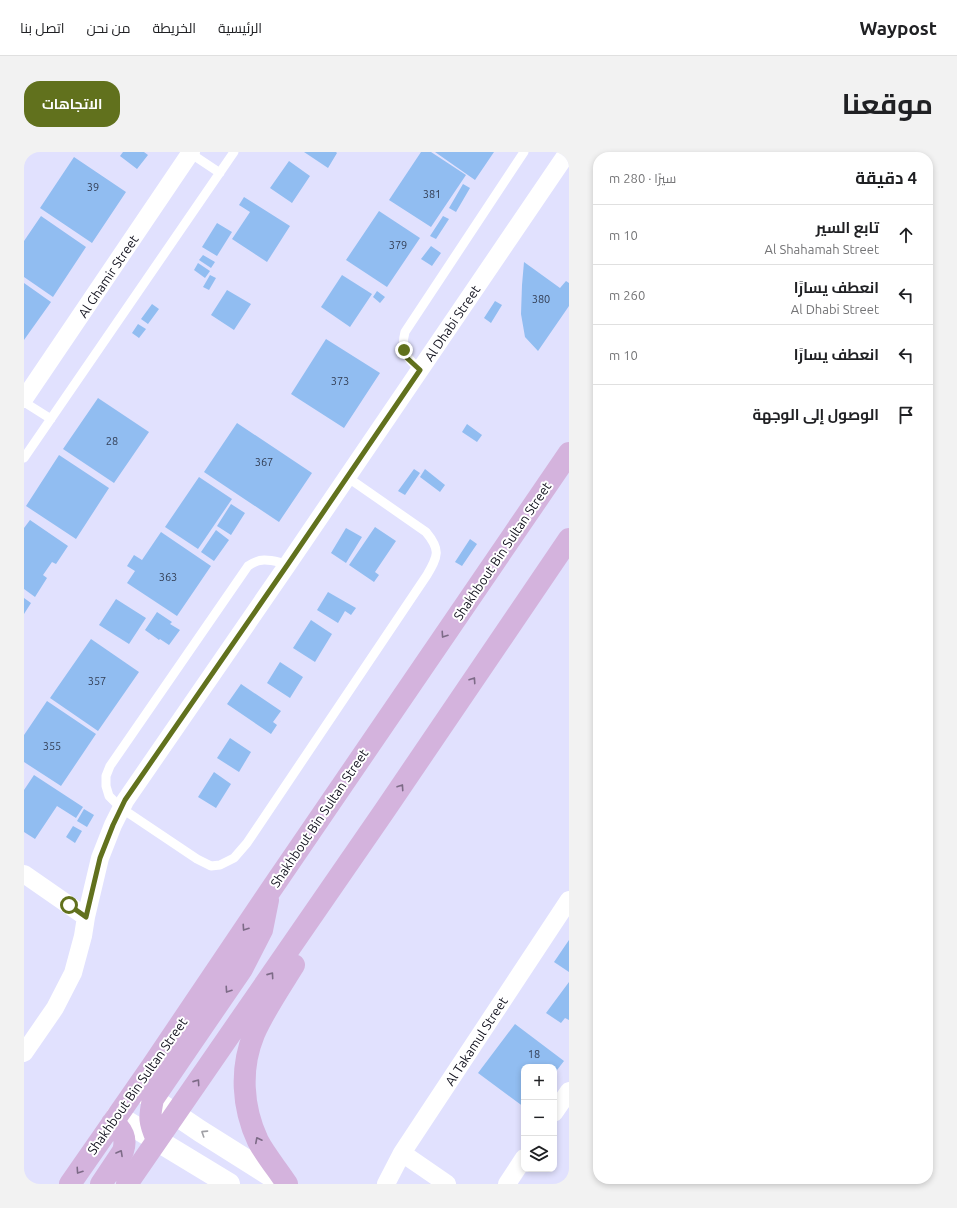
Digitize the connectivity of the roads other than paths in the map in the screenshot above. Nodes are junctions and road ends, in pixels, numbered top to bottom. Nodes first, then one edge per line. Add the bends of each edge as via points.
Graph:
1 (234, 152) edge
2 (524, 152) edge
3 (568, 152) edge
4 (191, 153) edge
5 (220, 173) junction
6 (420, 370) junction
7 (24, 400) edge
8 (50, 419) junction
9 (569, 453) edge
10 (24, 458) edge
11 (347, 477) junction
12 (569, 539) edge
13 (288, 564) junction
14 (121, 808) junction
15 (385, 810) junction
16 (24, 874) edge
17 (569, 900) edge
18 (86, 917) junction
19 (24, 1053) edge
20 (569, 1091) edge
21 (145, 1094) junction
22 (557, 1109) edge
23 (175, 1114) junction
24 (114, 1120) junction
25 (157, 1140) junction
26 (402, 1153) junction
27 (521, 1163) edge
28 (70, 1184) edge
29 (101, 1184) edge
30 (127, 1184) edge
31 (229, 1184) edge
32 (286, 1184) edge
33 (386, 1184) edge
34 (447, 1184) edge
35 (507, 1184) edge

1 - 5 lane
2 - 6 lane via 405,332 403,341 407,358
3 - 6 street, Al Dhabi Street
4 - 5 lane
4 - 7 street, Al Ghamir Street
5 - 8 lane
6 - 11 street, Al Dhabi Street
7 - 8 lane
8 - 10 lane
9 -> 21 main road, Shakhbout Bin Sultan Street via 270,891
11 - 13 street, Al Dhabi Street
11 - 14 lane via 426,532 436,550 436,560 247,842 234,858 220,865 211,866
15 -> 12 main road
13 - 14 street, Al Dhabi Street
13 - 14 lane via 261,560 248,566 110,766 106,786 109,796
14 - 18 street, Al Dhabi Street via 100,858
23 -> 15 main road
32 -> 15 main road via 251,1125 244,1088 248,1051 263,1017
16 - 18 street
17 - 26 street, Al Takamul Street
18 - 19 street, Al Dhabi Street via 79,955 65,991
20 - 22 street
21 - 23 street
21 - 24 main road, Shakhbout Bin Sultan Street
21 - 25 main road via 151,1127
23 - 25 main road
32 -> 23 street
24 - 25 street
24 -> 28 main road, Shakhbout Bin Sultan Street
29 -> 24 main road via 123,1151 125,1140
25 - 30 main road
25 - 31 street
26 - 33 street, Al Takamul Street
26 - 34 street
27 - 35 street

